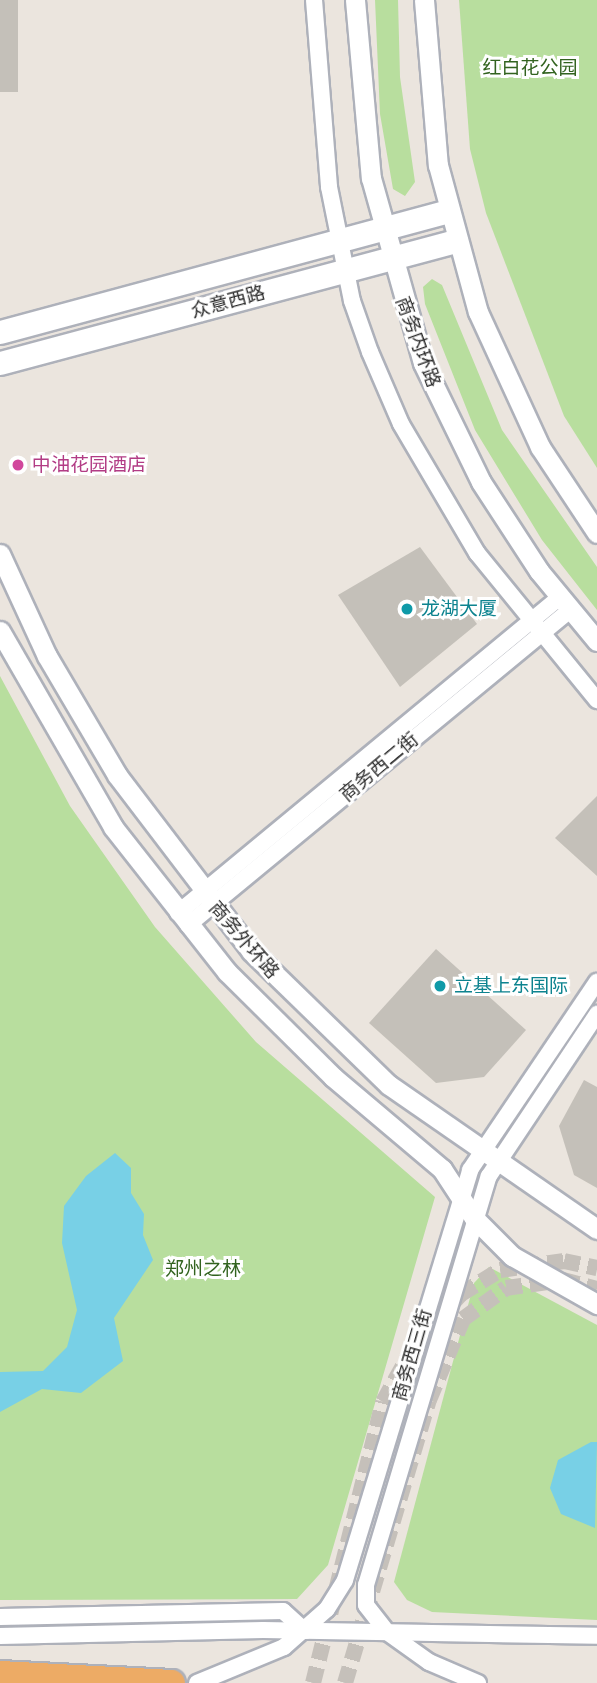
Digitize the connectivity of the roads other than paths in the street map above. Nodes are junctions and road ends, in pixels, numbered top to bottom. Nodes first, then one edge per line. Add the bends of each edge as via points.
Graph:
1 (314, 0) edge
2 (355, 0) edge
3 (424, 0) edge
4 (448, 211) junction
5 (382, 229) junction
6 (337, 241) junction
7 (456, 241) junction
8 (390, 259) junction
9 (345, 271) junction
10 (0, 332) edge
11 (0, 363) edge
12 (597, 533) edge
13 (0, 554) edge
14 (565, 603) junction
15 (534, 630) junction
16 (0, 631) edge
17 (597, 641) edge
18 (597, 700) edge
19 (208, 899) junction
20 (183, 919) junction
21 (597, 982) edge
22 (597, 1014) edge
23 (480, 1151) junction
24 (496, 1163) junction
25 (461, 1197) junction
26 (474, 1218) junction
27 (597, 1229) edge
28 (597, 1304) edge
29 (0, 1617) edge
30 (305, 1631) junction
31 (387, 1632) junction
32 (0, 1636) edge
33 (597, 1636) edge
34 (0, 1674) edge
35 (172, 1683) edge
36 (197, 1683) edge
37 (478, 1683) edge

1 - 6 street via 318,98
2 - 5 street, 商务内环路 via 363,127
3 - 4 street via 430,118
4 - 5 main road, 众意西路
4 - 7 street
5 - 6 main road, 众意西路
5 - 8 street, 商务内环路
6 - 9 street
6 - 10 main road, 众意西路
7 - 8 main road, 众意西路
7 - 12 street via 487,338 521,413
8 - 9 main road, 众意西路
8 - 14 street, 商务内环路 via 423,363 460,444
9 - 11 main road, 众意西路
9 - 15 street via 401,424 470,542
13 - 19 street, 商务外环路 via 83,721
14 - 15 street, 商务西二街
14 - 17 street, 商务内环路
15 - 18 street
15 - 19 street, 商务西二街
16 - 20 street, 商务外环路 via 90,792
19 - 20 street, 商务西二街
19 - 23 street, 商务外环路 via 355,1054
20 - 25 street, 商务外环路 via 333,1077 442,1169
21 - 23 street, 商务西三街
22 - 24 street, 商务西三街
23 - 24 street, 商务外环路
23 - 25 street, 商务西三街
24 - 26 street, 商务西三街
24 - 27 street, 商务外环路
25 - 26 street, 商务外环路
25 - 30 street, 商务西三街 via 345,1580
26 - 28 street, 商务外环路 via 512,1256
26 - 31 street, 商务西三街 via 366,1585 366,1605
29 - 30 street via 283,1611
30 - 31 street
30 - 32 street
30 - 36 street, 商务西三街 via 284,1647
31 - 33 street
31 - 37 street, 商务西三街 via 429,1662
34 - 35 highway

